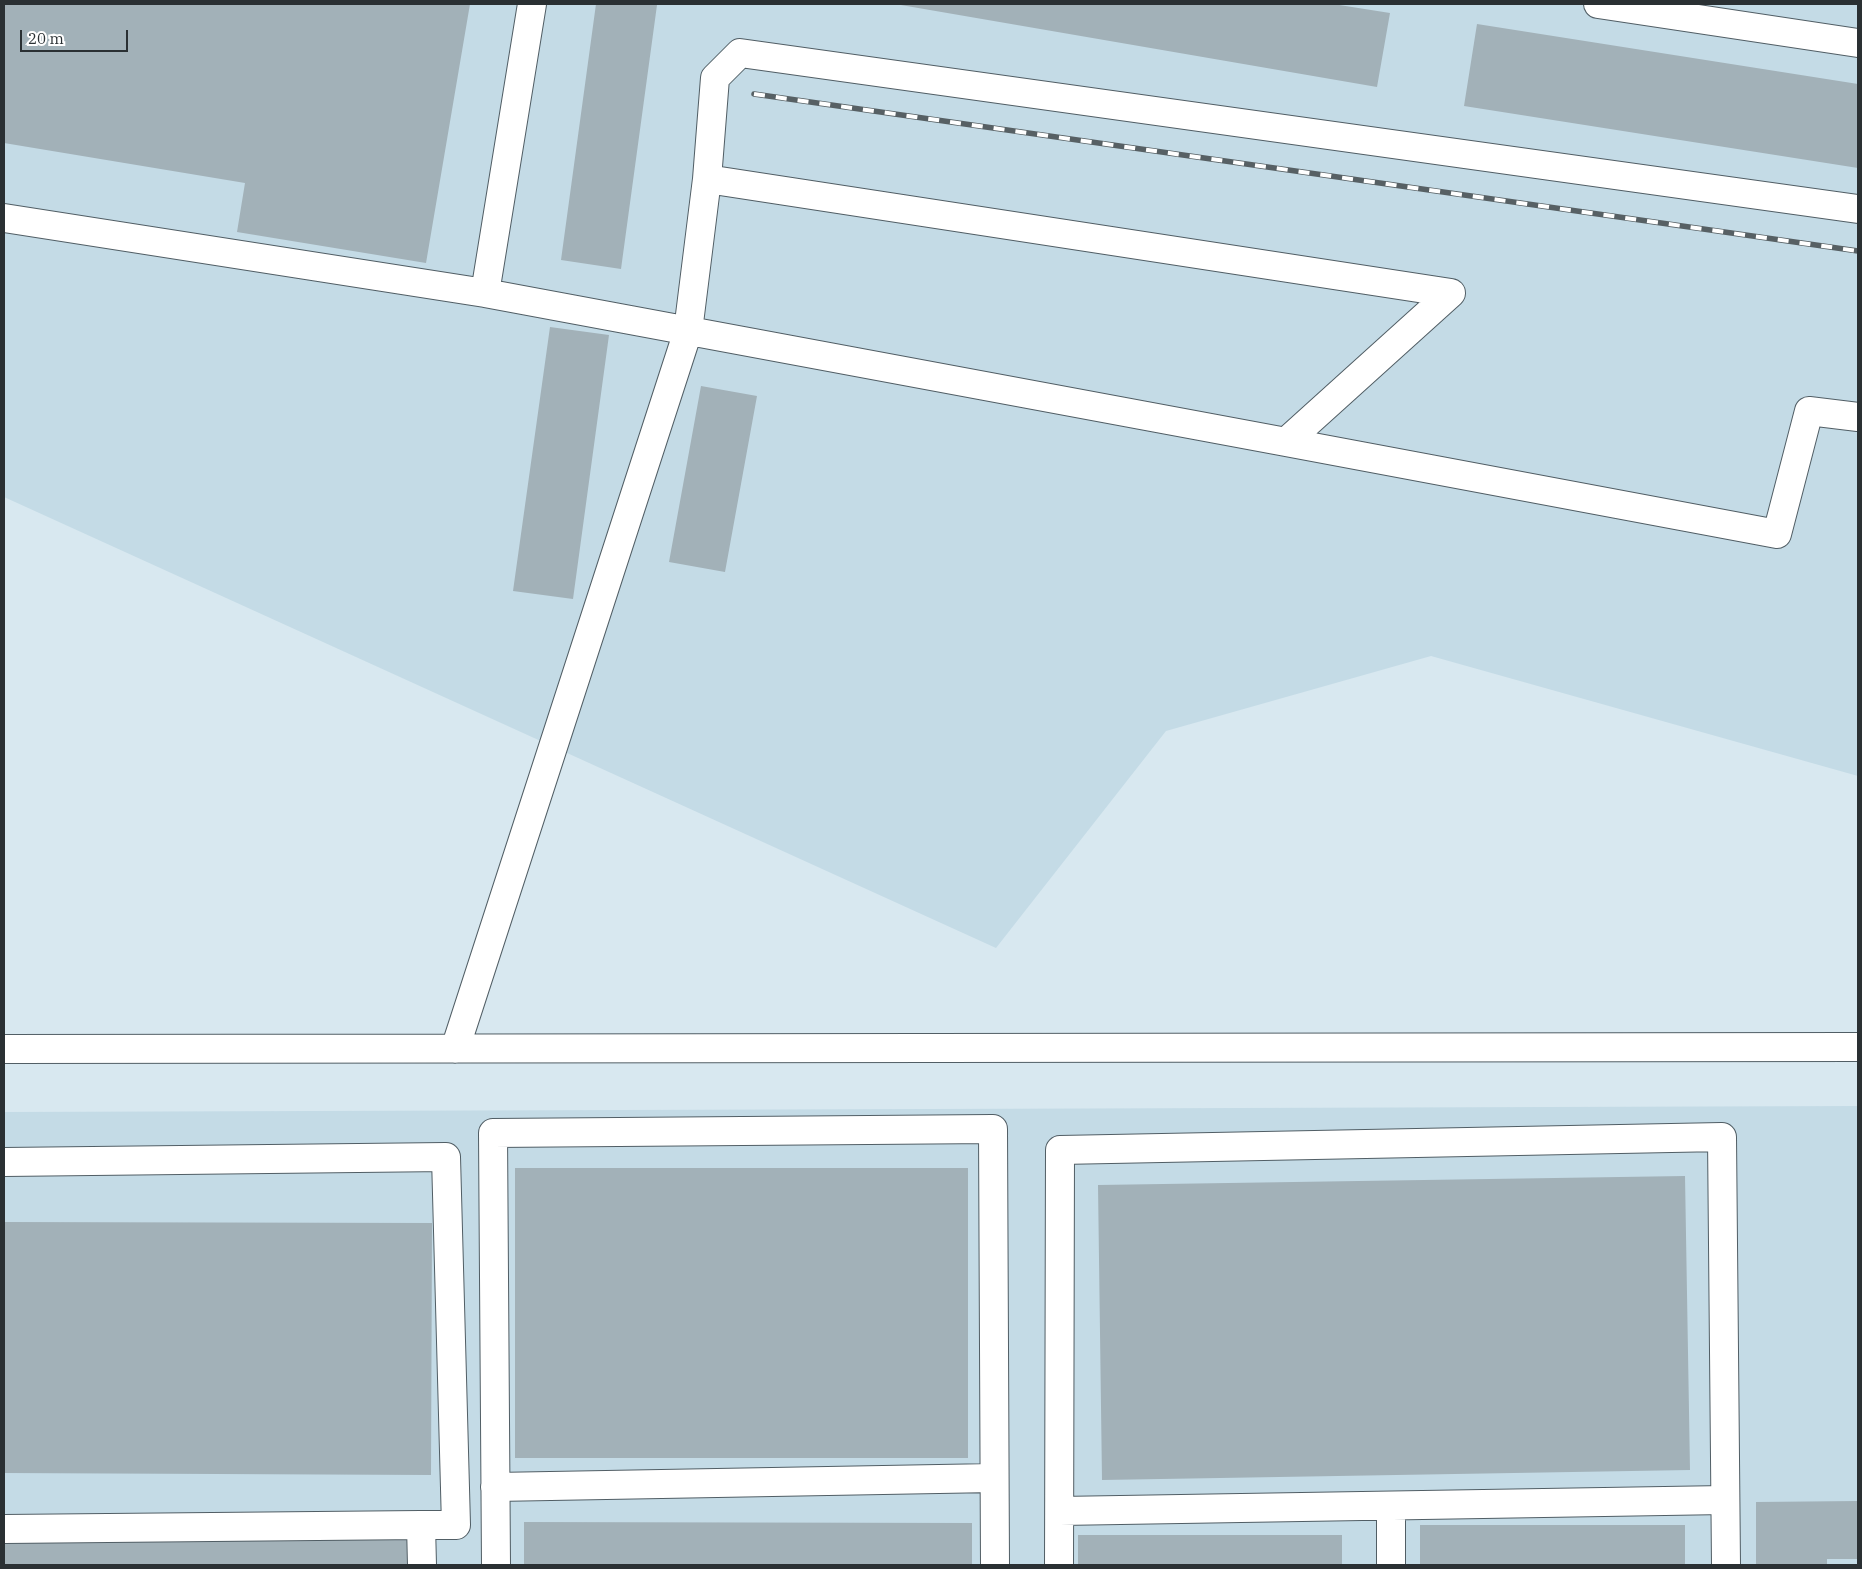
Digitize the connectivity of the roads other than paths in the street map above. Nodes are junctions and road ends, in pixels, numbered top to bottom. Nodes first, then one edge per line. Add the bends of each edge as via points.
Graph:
1 (532, 4) edge
2 (1598, 4) edge
3 (1858, 43) edge
4 (707, 179) junction
5 (1858, 210) edge
6 (4, 218) edge
7 (485, 293) junction
8 (688, 330) junction
9 (1858, 417) edge
10 (1286, 442) junction
11 (1858, 1047) edge
12 (454, 1048) junction
13 (4, 1049) edge
14 (4, 1162) edge
15 (994, 1478) junction
16 (496, 1487) junction
17 (1725, 1500) junction
18 (1391, 1506) junction
19 (1060, 1511) junction
20 (421, 1525) junction
21 (4, 1529) edge
22 (422, 1565) edge
23 (496, 1565) edge
24 (995, 1565) edge
25 (1060, 1565) edge
26 (1391, 1565) edge
27 (1726, 1565) edge

1 - 7 street
2 - 3 street
4 - 5 street via 715,78 740,53
4 - 8 street
4 - 10 street via 1451,293
6 - 7 street
7 - 8 street
8 - 10 street
8 - 12 street
9 - 10 street via 1808,411 1777,534
11 - 12 street
12 - 13 street
14 - 20 street via 446,1157 456,1525
15 - 16 street
15 - 16 street via 993,1129 493,1133
15 - 24 street
16 - 23 street
17 - 18 street
17 - 19 street via 1722,1137 1712,1137 1060,1150
17 - 27 street
18 - 19 street
18 - 26 street
19 - 25 street
20 - 21 street
20 - 22 street

